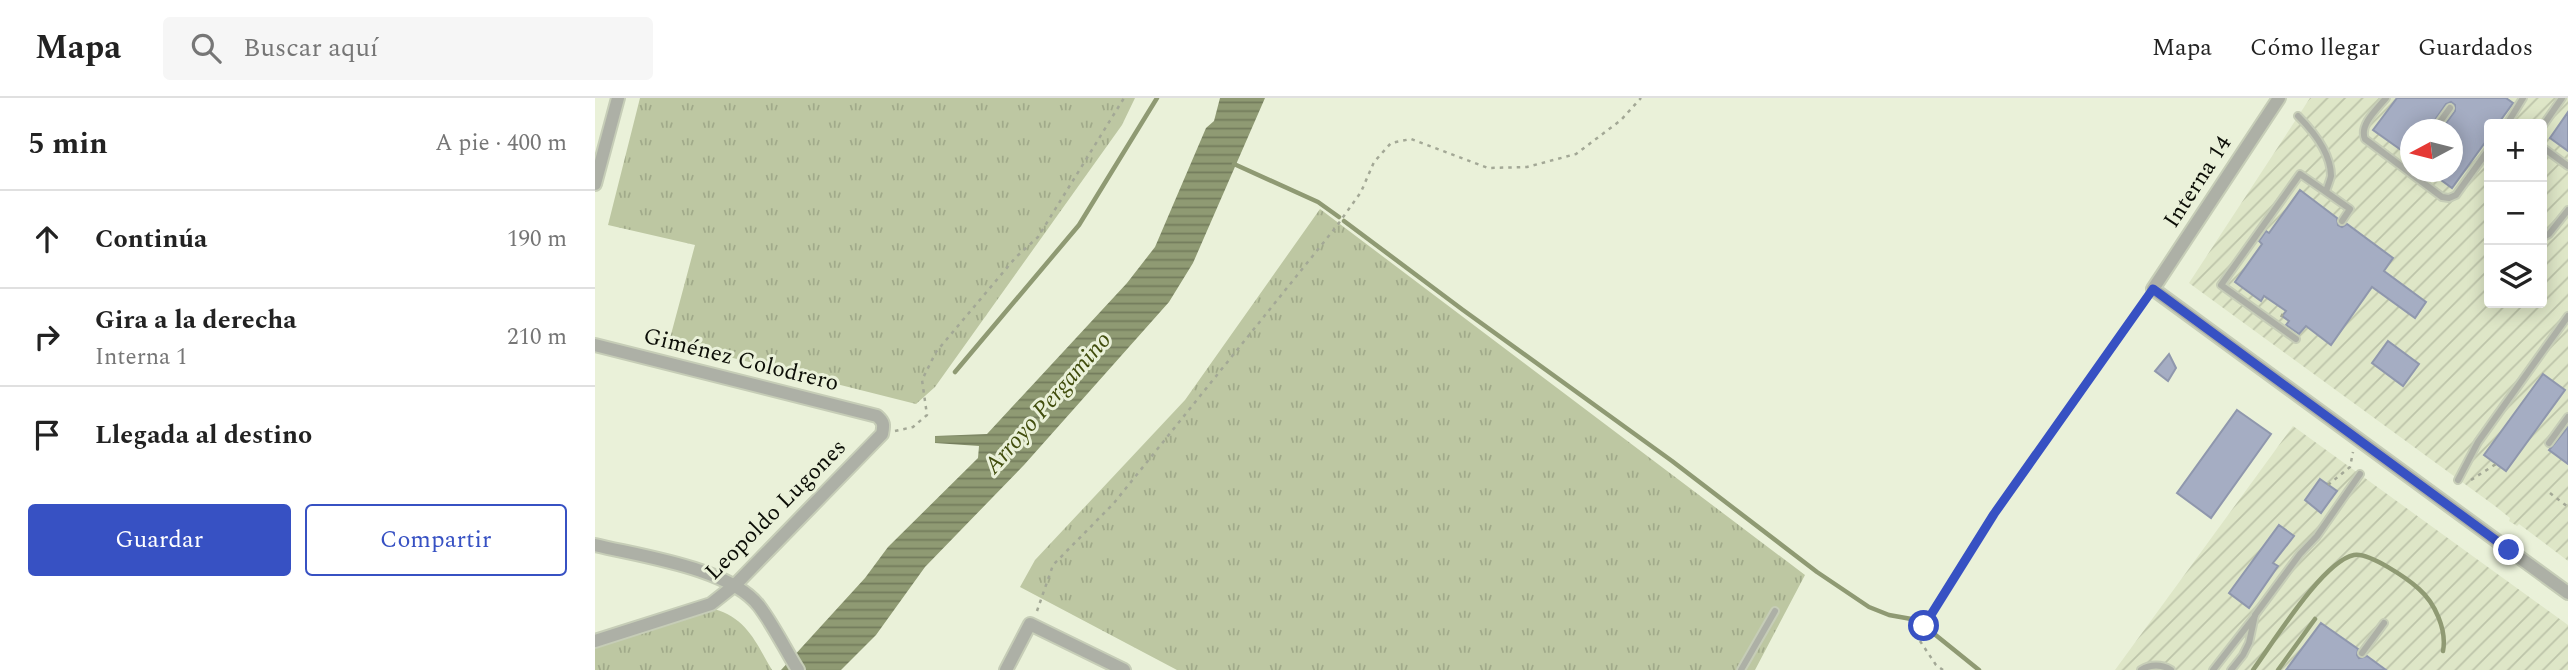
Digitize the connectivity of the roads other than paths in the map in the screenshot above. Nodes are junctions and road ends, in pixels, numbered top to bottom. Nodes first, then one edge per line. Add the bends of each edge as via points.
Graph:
1 (618, 98) edge
2 (2279, 98) edge
3 (2386, 98) edge
4 (2523, 98) edge
5 (2562, 98) edge
6 (2450, 108) dead end
7 (2298, 116) dead end
8 (2442, 119) edge
9 (2510, 119) edge
10 (2547, 120) edge
11 (2547, 151) edge
12 (2484, 156) edge
13 (2400, 165) edge
14 (2568, 166) edge
15 (2422, 182) edge
16 (595, 183) edge
17 (2326, 192) junction
18 (2568, 210) edge
19 (2342, 221) dead end
20 (2547, 235) edge
21 (2568, 316) edge
22 (2296, 339) dead end
23 (595, 345) edge
24 (2568, 416) edge
25 (882, 434) joint
26 (2549, 443) dead end
27 (2360, 474) dead end
28 (2458, 480) dead end
29 (595, 544) edge
30 (735, 585) junction
31 (2568, 593) edge
32 (1775, 611) dead end
33 (2255, 615) junction
34 (2384, 623) dead end
35 (595, 641) edge
36 (2362, 653) dead end
37 (798, 670) edge
38 (1006, 670) edge
39 (1124, 670) edge
40 (1741, 670) edge
41 (2141, 670) edge
42 (2171, 670) edge
43 (2213, 670) edge
44 (2231, 670) edge

1 - 16 street
2 - 31 street, Interna 14 via 2153,289
3 - 13 lane via 2363,134
4 - 9 lane
5 - 10 lane
6 - 8 lane
7 - 17 lane via 2323,149 2331,175
11 - 14 lane
12 - 15 lane via 2449,198
17 - 19 lane via 2350,209
17 - 22 lane via 2300,174 2221,285
18 - 20 lane
21 - 28 lane via 2477,442
23 - 25 street, Giménez Colodrero via 877,416 883,421
24 - 26 lane
25 - 30 street, Leopoldo Lugones
27 - 33 lane
29 - 30 street via 695,569
30 - 35 street, Leopoldo Lugones via 711,604
30 - 37 street via 758,604
32 - 40 lane
33 - 43 lane
33 - 44 lane via 2243,655
34 - 36 lane
38 - 39 street via 1030,624
41 - 42 lane via 2157,665

